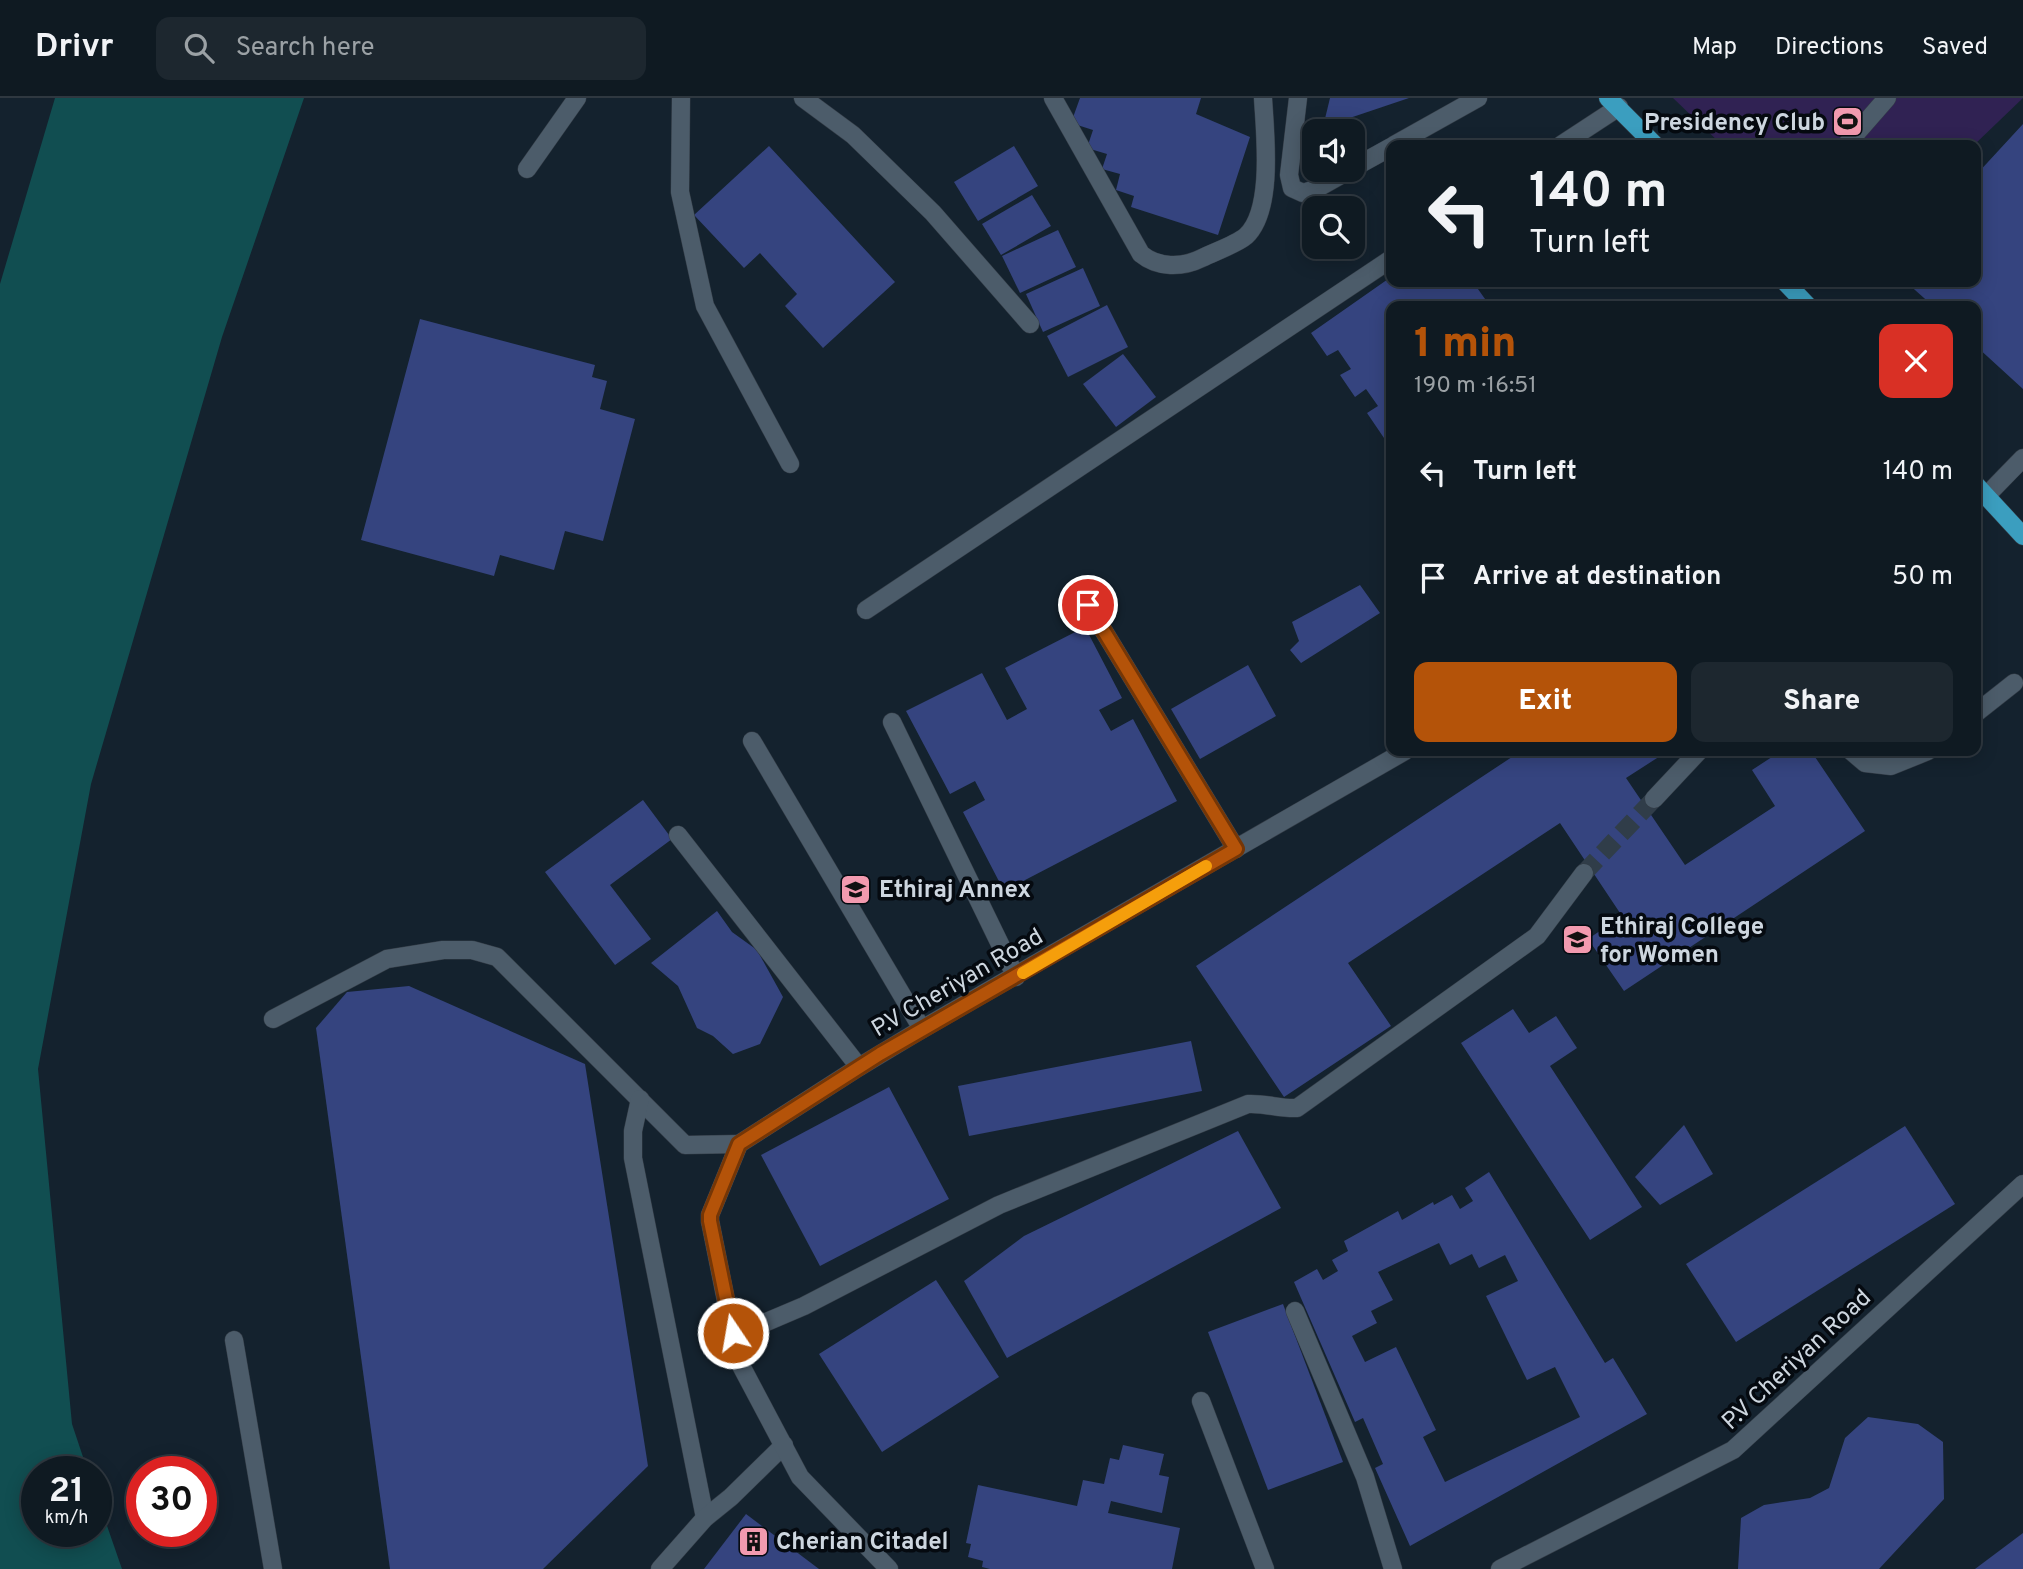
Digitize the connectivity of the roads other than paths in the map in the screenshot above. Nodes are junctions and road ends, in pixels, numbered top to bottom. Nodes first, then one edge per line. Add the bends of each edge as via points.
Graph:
1 (577, 98) edge
2 (681, 98) edge
3 (803, 98) edge
4 (1053, 98) edge
5 (1263, 98) edge
6 (1298, 98) edge
7 (1478, 98) edge
8 (1887, 98) edge
9 (1613, 102) edge
10 (1403, 140) edge
11 (1567, 140) edge
12 (1650, 140) edge
13 (1850, 140) edge
14 (1386, 149) edge
15 (1365, 161) edge
16 (527, 169) dead end
17 (1328, 182) edge
18 (1386, 262) edge
19 (1790, 287) edge
20 (1803, 301) edge
21 (1031, 324) dead end
22 (2023, 458) edge
23 (790, 464) dead end
24 (1981, 491) edge
25 (2023, 536) edge
26 (1088, 605) dead end
27 (866, 610) dead end
28 (2014, 683) dead end
29 (1981, 709) edge
30 (891, 722) dead end
31 (751, 741) dead end
32 (1396, 756) edge
33 (1694, 756) edge
34 (1857, 756) edge
35 (1916, 756) edge
36 (1654, 799) tunnel mouth
37 (678, 835) dead end
38 (1236, 849) junction
39 (1584, 873) tunnel mouth
40 (1017, 977) junction
41 (273, 1019) dead end
42 (922, 1029) junction
43 (859, 1067) junction
44 (640, 1099) junction
45 (739, 1144) junction
46 (2023, 1184) edge
47 (1295, 1311) dead end
48 (733, 1333) junction
49 (234, 1340) dead end
50 (1201, 1401) dead end
51 (784, 1445) junction
52 (705, 1518) junction
53 (883, 1567) edge
54 (273, 1569) edge
55 (660, 1569) edge
56 (1265, 1569) edge
57 (1393, 1569) edge
58 (1500, 1569) edge

1 - 16 street
2 - 23 street via 680,192 705,306
3 - 21 street via 853,135 933,213
4 - 5 street via 1141,254 1152,263 1168,265 1192,263 1246,236 1255,222 1267,170
6 - 17 street via 1289,175 1292,188 1303,193
7 - 10 street
8 - 13 street
9 - 11 street
9 - 12 main road
14 - 15 street
18 - 27 street
19 - 20 main road
22 - 24 street
24 - 25 main road
26 - 38 street
28 - 29 street
30 - 40 street
31 - 42 street
32 - 38 street, P.V Cheriyan Road
33 - 36 street
34 - 35 street via 1865,763 1891,766
37 - 43 street
38 - 40 street, P.V Cheriyan Road
39 - 48 street via 1537,936 1297,1108 1248,1104 999,1205 804,1306
40 - 42 street, P.V Cheriyan Road
41 - 44 street via 387,959 472,950 497,957
42 - 43 street, P.V Cheriyan Road
43 - 45 street, P.V Cheriyan Road
44 - 45 street via 685,1145
44 - 52 street via 633,1158
45 - 48 street via 710,1215
46 - 58 street, P.V Cheriyan Road via 1733,1450
47 - 57 street via 1365,1477
48 - 51 street via 738,1360
49 - 54 street
50 - 56 street
51 - 52 street
51 - 53 street via 800,1477
52 - 55 street

